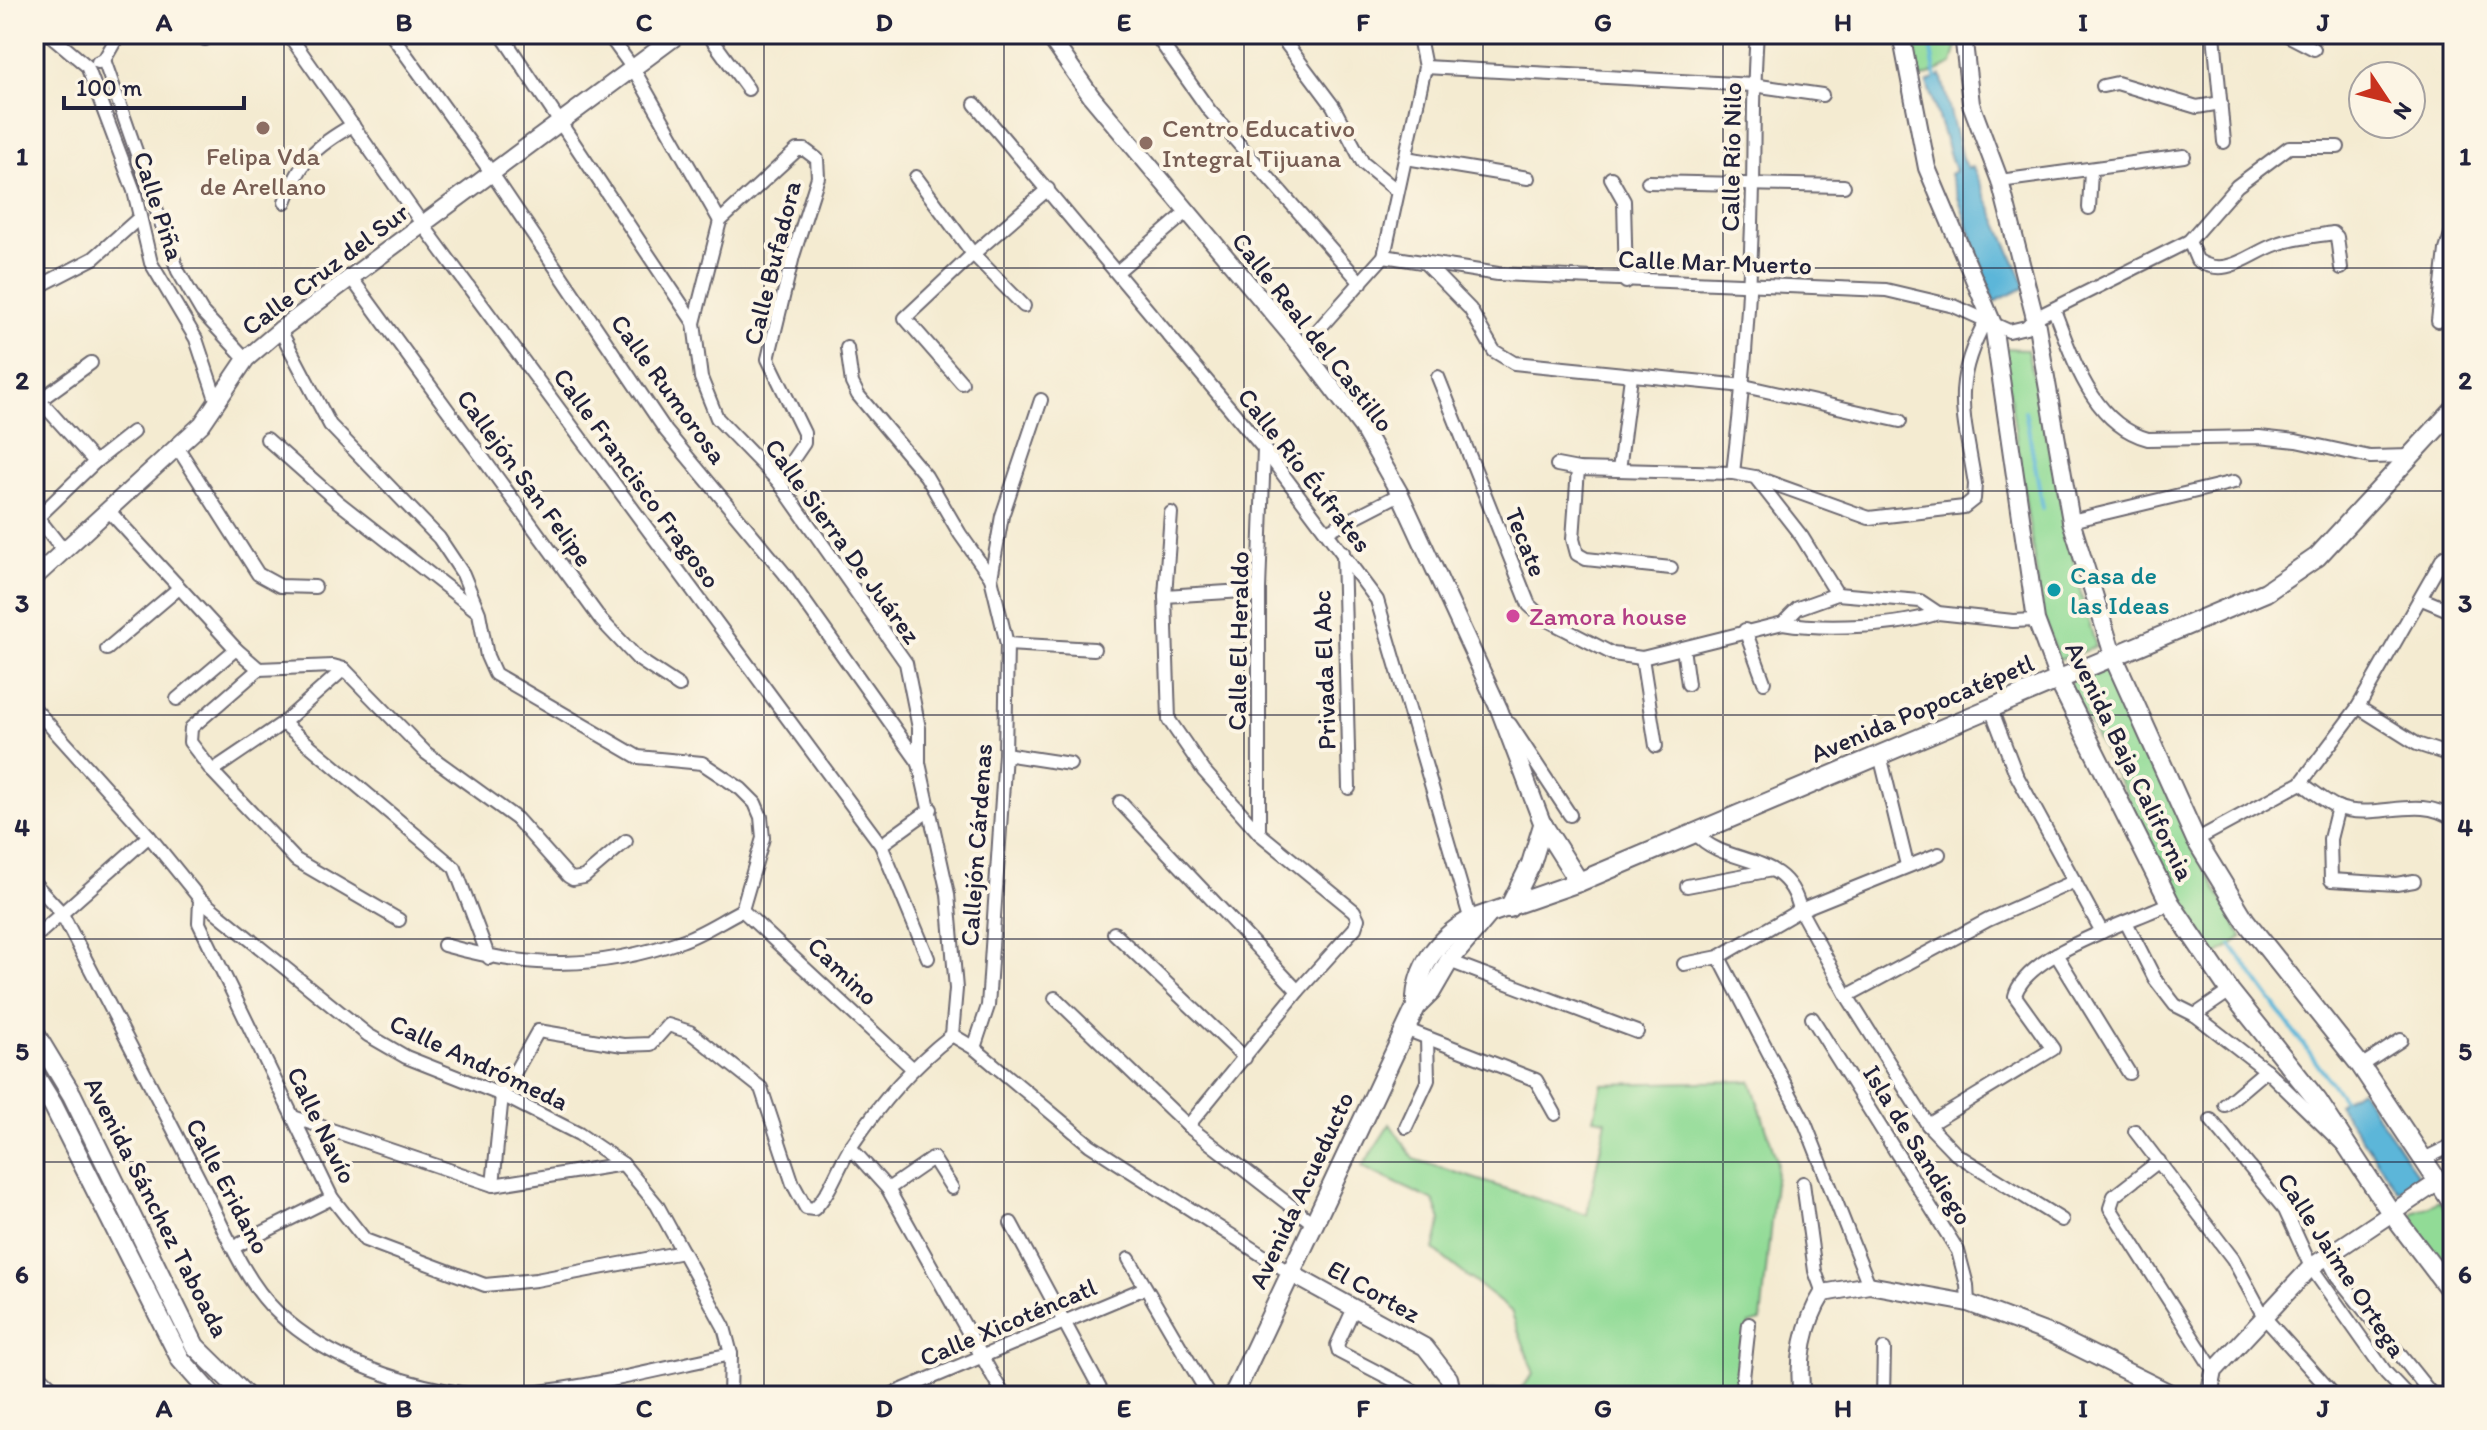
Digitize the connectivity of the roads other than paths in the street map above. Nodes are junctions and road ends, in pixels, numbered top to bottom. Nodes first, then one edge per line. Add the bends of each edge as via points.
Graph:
1 (49, 34) edge
2 (119, 34) edge
3 (391, 34) edge
4 (501, 34) edge
5 (608, 34) edge
6 (679, 34) edge
7 (708, 34) edge
8 (1048, 34) edge
9 (1155, 34) edge
10 (1281, 34) edge
11 (1414, 34) edge
12 (1757, 34) edge
13 (1901, 34) edge
14 (1963, 34) edge
15 (2214, 34) edge
16 (2285, 34) edge
17 (289, 35) edge
18 (2314, 49) dead end
19 (104, 60) junction
20 (87, 66) junction
21 (1425, 67) junction
22 (634, 70) junction
23 (1753, 85) junction
24 (2103, 86) dead end
25 (748, 89) dead end
26 (1822, 95) dead end
27 (2221, 103) junction
28 (975, 104) dead end
29 (563, 123) junction
30 (353, 125) junction
31 (2224, 142) dead end
32 (2338, 147) dead end
33 (2184, 156) dead end
34 (1406, 158) junction
35 (2091, 171) junction
36 (491, 172) junction
37 (916, 177) dead end
38 (1528, 178) dead end
39 (1611, 178) dead end
40 (2000, 181) junction
41 (1648, 182) dead end
42 (1753, 185) junction
43 (1844, 186) dead end
44 (1048, 189) junction
45 (1396, 190) junction
46 (285, 202) dead end
47 (2089, 208) dead end
48 (1188, 211) junction
49 (139, 218) junction
50 (720, 221) junction
51 (423, 225) junction
52 (2453, 228) edge
53 (2189, 241) junction
54 (973, 254) junction
55 (1384, 256) junction
56 (1423, 261) junction
57 (2341, 268) dead end
58 (178, 271) junction
59 (1117, 272) junction
60 (352, 279) junction
61 (162, 282) junction
62 (1626, 282) junction
63 (1361, 283) junction
64 (1750, 284) junction
65 (34, 289) edge
66 (1024, 306) dead end
67 (2054, 310) junction
68 (2035, 318) junction
69 (2438, 321) dead end
70 (1990, 322) junction
71 (694, 323) junction
72 (280, 330) junction
73 (847, 348) dead end
74 (1302, 348) junction
75 (246, 359) junction
76 (91, 363) dead end
77 (1438, 377) dead end
78 (1631, 377) junction
79 (962, 383) dead end
80 (1744, 386) junction
81 (37, 397) edge
82 (216, 399) junction
83 (1041, 400) dead end
84 (2453, 410) edge
85 (1900, 421) dead end
86 (133, 432) dead end
87 (267, 439) dead end
88 (176, 445) junction
89 (1264, 449) junction
90 (2411, 456) junction
91 (95, 462) junction
92 (1557, 465) dead end
93 (1578, 469) junction
94 (1619, 470) junction
95 (1733, 473) junction
96 (1755, 477) junction
97 (778, 481) junction
98 (2234, 482) dead end
99 (1400, 494) junction
100 (109, 511) junction
101 (1171, 513) dead end
102 (35, 517) edge
103 (2071, 521) junction
104 (1328, 531) junction
105 (64, 551) junction
106 (2453, 551) edge
107 (1343, 552) junction
108 (1671, 568) dead end
109 (34, 578) edge
110 (991, 578) junction
111 (315, 587) dead end
112 (179, 588) junction
113 (1259, 590) junction
114 (1837, 594) junction
115 (1165, 596) junction
116 (2422, 599) junction
117 (2453, 612) edge
118 (479, 613) junction
119 (1938, 613) junction
120 (2036, 620) junction
121 (1783, 623) junction
122 (1745, 630) junction
123 (1007, 644) junction
124 (1683, 648) junction
125 (107, 649) dead end
126 (236, 649) junction
127 (1094, 649) dead end
128 (1642, 658) junction
129 (2114, 658) junction
130 (259, 669) junction
131 (344, 669) junction
132 (2058, 679) junction
133 (1764, 682) dead end
134 (1688, 684) dead end
135 (679, 686) dead end
136 (177, 699) dead end
137 (1990, 706) junction
138 (2358, 707) junction
139 (34, 708) edge
140 (1499, 709) junction
141 (283, 723) junction
142 (1656, 746) dead end
143 (1005, 754) junction
144 (1880, 755) junction
145 (2453, 756) edge
146 (919, 763) junction
147 (1070, 764) dead end
148 (212, 771) junction
149 (2301, 783) junction
150 (1349, 788) dead end
151 (1120, 802) dead end
152 (2338, 807) junction
153 (931, 809) junction
154 (1570, 815) dead end
155 (2453, 819) edge
156 (1543, 825) junction
157 (1259, 833) junction
158 (1695, 833) junction
159 (149, 836) junction
160 (2196, 840) junction
161 (626, 841) dead end
162 (881, 845) junction
163 (1939, 854) dead end
164 (1907, 865) junction
165 (1772, 870) junction
166 (2075, 881) junction
167 (2414, 881) dead end
168 (1579, 882) junction
169 (34, 883) edge
170 (1687, 886) dead end
171 (200, 899) junction
172 (2170, 903) junction
173 (1509, 908) junction
174 (742, 910) junction
175 (1800, 910) junction
176 (61, 912) junction
177 (399, 920) dead end
178 (1477, 922) junction
179 (2127, 924) junction
180 (2102, 932) junction
181 (1114, 933) dead end
182 (34, 938) edge
183 (444, 945) dead end
184 (2056, 954) junction
185 (1719, 957) junction
186 (489, 958) junction
187 (928, 958) dead end
188 (1449, 961) junction
189 (1684, 964) dead end
190 (1298, 991) junction
191 (2230, 991) junction
192 (1847, 996) junction
193 (1055, 998) dead end
194 (1416, 1007) junction
195 (2195, 1015) junction
196 (1812, 1018) dead end
197 (1405, 1029) junction
198 (34, 1032) edge
199 (1637, 1032) dead end
200 (952, 1035) junction
201 (1427, 1038) junction
202 (2401, 1040) dead end
203 (974, 1048) junction
204 (1245, 1058) junction
205 (2361, 1066) junction
206 (911, 1067) junction
207 (2266, 1070) junction
208 (2129, 1073) dead end
209 (34, 1074) edge
210 (502, 1095) junction
211 (2225, 1105) dead end
212 (1555, 1114) dead end
213 (293, 1117) junction
214 (2211, 1120) dead end
215 (1928, 1125) junction
216 (1188, 1126) junction
217 (1406, 1127) dead end
218 (2135, 1131) dead end
219 (2453, 1145) edge
220 (850, 1147) junction
221 (2354, 1153) junction
222 (2426, 1158) junction
223 (2159, 1161) junction
224 (623, 1164) junction
225 (2438, 1182) junction
226 (1803, 1183) dead end
227 (493, 1185) junction
228 (952, 1188) dead end
229 (888, 1189) junction
230 (332, 1198) junction
231 (2453, 1204) edge
232 (2390, 1211) junction
233 (2062, 1220) dead end
234 (1011, 1223) dead end
235 (1314, 1224) junction
236 (234, 1247) junction
237 (683, 1252) junction
238 (2326, 1255) junction
239 (1129, 1259) dead end
240 (2311, 1267) junction
241 (1290, 1273) junction
242 (1869, 1285) junction
243 (1145, 1288) junction
244 (1823, 1293) junction
245 (2453, 1294) edge
246 (1968, 1303) junction
247 (1354, 1308) junction
248 (2264, 1317) junction
249 (1065, 1323) junction
250 (1749, 1324) dead end
251 (1884, 1349) dead end
252 (731, 1354) junction
253 (982, 1358) junction
254 (34, 1370) edge
255 (2214, 1371) junction
256 (592, 1384) junction
257 (1418, 1393) dead end
258 (897, 1394) edge
259 (62, 1396) edge
260 (213, 1396) edge
261 (246, 1396) edge
262 (481, 1396) edge
263 (488, 1396) edge
264 (603, 1396) edge
265 (730, 1396) edge
266 (1004, 1396) edge
267 (1104, 1396) edge
268 (1209, 1396) edge
269 (1233, 1396) edge
270 (1453, 1396) edge
271 (1741, 1396) edge
272 (1802, 1396) edge
273 (1883, 1396) edge
274 (2176, 1396) edge
275 (2209, 1396) edge
276 (2335, 1396) edge
277 (2408, 1396) edge
278 (2433, 1396) edge

1 - 20 street
2 - 19 street
3 - 36 street, Calle Rumorosa
4 - 29 street, Calle Sierra De Juárez
5 - 22 street
6 - 22 street, Calle Cruz del Sur
7 - 25 street
8 - 48 street, Calle Real del Castillo via 1091,96
9 - 63 street via 1209,110
10 - 45 street via 1333,106 1363,163
11 - 21 street
12 - 23 street, Calle Río Nilo
13 - 70 street, Avenida Baja California via 1927,168
14 - 40 street, Avenida Baja California via 1971,104
15 - 27 street
16 - 18 street
17 - 30 street, Calle Francisco Fragoso
19 - 20 street
19 - 58 street, Calle Piña
20 - 49 street, Calle Piña via 134,191
21 - 23 street
21 - 34 street
22 - 29 street, Calle Cruz del Sur
22 - 50 street
23 - 26 street
23 - 42 street, Calle Río Nilo
24 - 27 street via 2117,83 2197,107
27 - 31 street
28 - 44 street, Calle Río Éufrates
29 - 36 street, Calle Cruz del Sur
29 - 71 street, Calle Sierra De Juárez
30 - 46 street via 322,142 299,166
30 - 51 street, Calle Francisco Fragoso
32 - 53 street via 2289,147 2273,157 2237,186
33 - 35 street
34 - 38 street
34 - 45 street
35 - 40 street
35 - 47 street
36 - 51 street, Calle Cruz del Sur
36 - 146 street, Calle Rumorosa via 666,431 785,574
37 - 54 street
39 - 62 street via 1624,201
40 - 68 street, Avenida Baja California
41 - 42 street
42 - 43 street
42 - 64 street, Calle Río Nilo
44 - 54 street
44 - 59 street, Calle Río Éufrates
45 - 55 street
48 - 59 street
48 - 74 street, Calle Real del Castillo
49 - 61 street, Calle Piña
49 - 65 street via 94,258
50 - 71 street
50 - 97 street, Calle Bufadora via 797,150 817,159 818,177 768,359 804,433 804,443
51 - 60 street, Calle Cruz del Sur
51 - 162 street, Calle Francisco Fragoso
52 - 69 street
53 - 57 street via 2197,260 2213,268 2238,264 2277,244 2333,233
53 - 67 street
54 - 66 street
54 - 79 street via 905,318
55 - 56 street, Calle Mar Muerto
55 - 63 street
56 - 62 street, Calle Mar Muerto via 1498,274
56 - 78 street via 1470,309 1502,359
58 - 61 street
58 - 75 street, Calle Piña via 202,312
59 - 89 street, Calle Río Éufrates
60 - 72 street, Calle Cruz del Sur
60 - 135 street, Callejón San Felipe via 601,620 638,659
61 - 82 street, Calle Piña via 196,339
62 - 64 street, Calle Mar Muerto
63 - 74 street
64 - 70 street, Calle Mar Muerto via 1886,290 1954,306
64 - 80 street, Calle Río Nilo
67 - 68 street
67 - 90 street via 2092,395 2134,435 2259,437 2370,457
68 - 70 street, Calle Mar Muerto via 2026,327 2009,331
68 - 103 street, Avenida Baja California
70 - 96 street via 1969,352 1961,390 1975,484 1974,499 1964,507 1869,518
70 - 120 street, Avenida Baja California
71 - 97 street, Calle Sierra De Juárez via 701,378 717,418
72 - 75 street, Calle Cruz del Sur
72 - 118 street via 330,425 439,538 463,574
73 - 110 street via 858,395 926,476
74 - 99 street, Calle Real del Castillo via 1362,427
75 - 82 street, Calle Cruz del Sur
76 - 81 street
77 - 128 street, Tecate via 1529,605 1543,618 1613,654
78 - 80 street
78 - 94 street
80 - 85 street
80 - 95 street, Calle Río Nilo
81 - 91 street
82 - 88 street, Calle Cruz del Sur via 202,424
83 - 110 street, Callejón Cárdenas via 1002,516
84 - 90 main road, Avenida Popocatépetl
86 - 91 street
87 - 118 street
88 - 100 street, Calle Cruz del Sur
88 - 111 street via 258,574 280,586
89 - 104 street, Calle Río Éufrates
89 - 113 street, Calle El Heraldo
90 - 129 main road, Avenida Popocatépetl via 2294,576
91 - 102 street
92 - 93 street
93 - 94 street
93 - 108 street via 1573,539 1577,554
94 - 95 street
95 - 96 street
96 - 114 street via 1802,537
97 - 146 street, Calle Sierra De Juárez via 906,663 919,728
98 - 103 street
99 - 104 street
99 - 140 street, Calle Real del Castillo
100 - 105 street, Calle Cruz del Sur
100 - 112 street
101 - 115 street
102 - 105 street
103 - 129 street, Avenida Baja California
104 - 107 street, Calle Río Éufrates
105 - 109 street, Calle Cruz del Sur
106 - 116 street via 2443,558
107 - 150 street, Privada El Abc
107 - 178 street, Calle Río Éufrates via 1377,600
110 - 123 street, Callejón Cárdenas
112 - 125 street
112 - 126 street
113 - 115 street
113 - 157 street, Calle El Heraldo
114 - 119 street via 1920,601
114 - 121 street via 1798,608
115 - 157 street via 1169,720 1204,771
116 - 117 street
116 - 138 street
118 - 174 street via 495,674 638,757 702,763 755,803 763,838
119 - 120 street
119 - 121 street via 1917,620
120 - 132 street, Avenida Baja California
121 - 122 street
122 - 124 street
122 - 133 street
123 - 127 street
123 - 143 street, Callejón Cárdenas
124 - 128 street
124 - 134 street
126 - 130 street
126 - 136 street
128 - 142 street
129 - 132 main road, Avenida Popocatépetl
129 - 160 main road, Avenida Baja California
130 - 131 street
130 - 148 street via 191,728 190,742
131 - 141 street
131 - 161 street via 426,753 517,819 573,879 584,877
132 - 137 main road, Avenida Popocatépetl
132 - 172 main road, Avenida Baja California
137 - 144 main road, Avenida Popocatépetl
137 - 166 street via 2016,774
138 - 145 street via 2417,744
138 - 149 street
139 - 159 street, Calle Andrómeda
140 - 154 street
140 - 156 street, Calle Real del Castillo
141 - 148 street
141 - 186 street via 455,868
143 - 147 street
143 - 203 street, Callejón Cárdenas via 988,1006
144 - 158 main road, Avenida Popocatépetl
144 - 164 street
146 - 153 street
148 - 177 street via 296,860
149 - 152 street
149 - 160 street
151 - 190 street
152 - 155 street via 2423,807
152 - 167 street via 2330,839 2331,880
153 - 162 street
153 - 200 street via 948,894 956,989
156 - 168 main road
156 - 173 main road
157 - 190 street via 1358,919
158 - 165 street via 1713,849
158 - 168 main road, Avenida Popocatépetl
159 - 171 street, Calle Andrómeda
159 - 176 street
160 - 205 main road, Avenida Baja California via 2245,920
162 - 187 street, Calle Francisco Fragoso
163 - 164 street
164 - 175 street
165 - 170 street
165 - 175 street via 1792,887
166 - 180 street
166 - 192 street via 1988,920
168 - 173 main road, Avenida Acueducto
169 - 176 street, Calle Eridano
171 - 210 street, Calle Andrómeda via 387,1047
171 - 213 street, Calle Navío via 199,923
172 - 179 street
172 - 191 main road, Avenida Baja California
173 - 178 main road, Avenida Acueducto
174 - 186 street via 682,941 582,965
174 - 206 street, Camino
175 - 185 street
175 - 192 street
176 - 182 street
176 - 236 street, Calle Eridano
178 - 188 main road, Avenida Acueducto
178 - 194 main road, Avenida Acueducto via 1456,928 1432,952 1414,985
179 - 180 street
179 - 195 street via 2155,979 2175,1005
180 - 184 street
181 - 204 street
183 - 186 street
184 - 208 street
184 - 215 street via 2018,982 2015,996 2053,1049
185 - 189 street
185 - 242 street via 1805,1123
188 - 194 main road, Avenida Acueducto
188 - 199 street
190 - 204 street
191 - 195 street
191 - 221 main road, Avenida Baja California
192 - 215 street
193 - 216 street
194 - 197 main road, Avenida Acueducto
195 - 207 street
196 - 246 street, Isla de Sandiego via 1958,1251
197 - 201 street
197 - 235 main road, Avenida Acueducto
198 - 261 main road, Avenida Sánchez Taboada via 72,1095 195,1346
200 - 203 street
200 - 206 street
201 - 212 street via 1536,1080
201 - 217 street via 1428,1080
202 - 205 street
203 - 241 street via 1090,1145
204 - 216 street
205 - 222 main road, Avenida Baja California
206 - 220 street
207 - 211 street
207 - 221 street via 2328,1134
209 - 260 main road, Avenida Sánchez Taboada via 181,1360
210 - 220 street via 538,1031 623,1045 651,1044 668,1025 690,1032 761,1088 806,1208 814,1209 824,1199
210 - 224 street, Calle Andrómeda via 579,1134
210 - 227 street
213 - 227 street
213 - 230 street, Calle Navío
214 - 240 street, Calle Jaime Ortega via 2285,1210
215 - 233 street via 1956,1154
216 - 235 street
218 - 223 street
219 - 222 street
220 - 229 street
221 - 232 main road, Avenida Baja California
222 - 225 main road, Avenida Baja California
223 - 248 street via 2233,1259
223 - 255 street via 2114,1196 2110,1208
224 - 227 street
224 - 237 street, Calle Andrómeda via 657,1205
225 - 231 main road, Avenida Baja California
225 - 232 street
226 - 244 street
228 - 229 street via 933,1158
229 - 253 street
230 - 236 street
230 - 237 street, Calle Navío via 365,1240 485,1285
232 - 238 street
232 - 245 main road, Avenida Baja California
234 - 249 street
235 - 241 main road, Avenida Acueducto
236 - 262 street, Calle Eridano via 274,1310 319,1346 393,1376
237 - 252 street, Calle Andrómeda via 724,1327
238 - 240 street
238 - 278 street
239 - 243 street
240 - 248 street
240 - 277 street, Calle Jaime Ortega
241 - 247 street, El Cortez
241 - 269 main road, Avenida Acueducto
242 - 244 street
242 - 246 street
243 - 249 street, Calle Xicoténcatl
243 - 268 street
244 - 272 street via 1811,1313 1799,1372
246 - 274 street via 2053,1335
247 - 257 street via 1337,1345 1339,1352
247 - 270 street, El Cortez via 1425,1347 1449,1378
248 - 255 street
248 - 276 street
249 - 253 street, Calle Xicoténcatl
249 - 267 street
250 - 271 street
251 - 273 street
252 - 256 street
252 - 265 street, Calle Andrómeda
253 - 258 street, Calle Xicoténcatl
253 - 266 street
254 - 259 street
255 - 275 street
256 - 263 street
256 - 264 street

